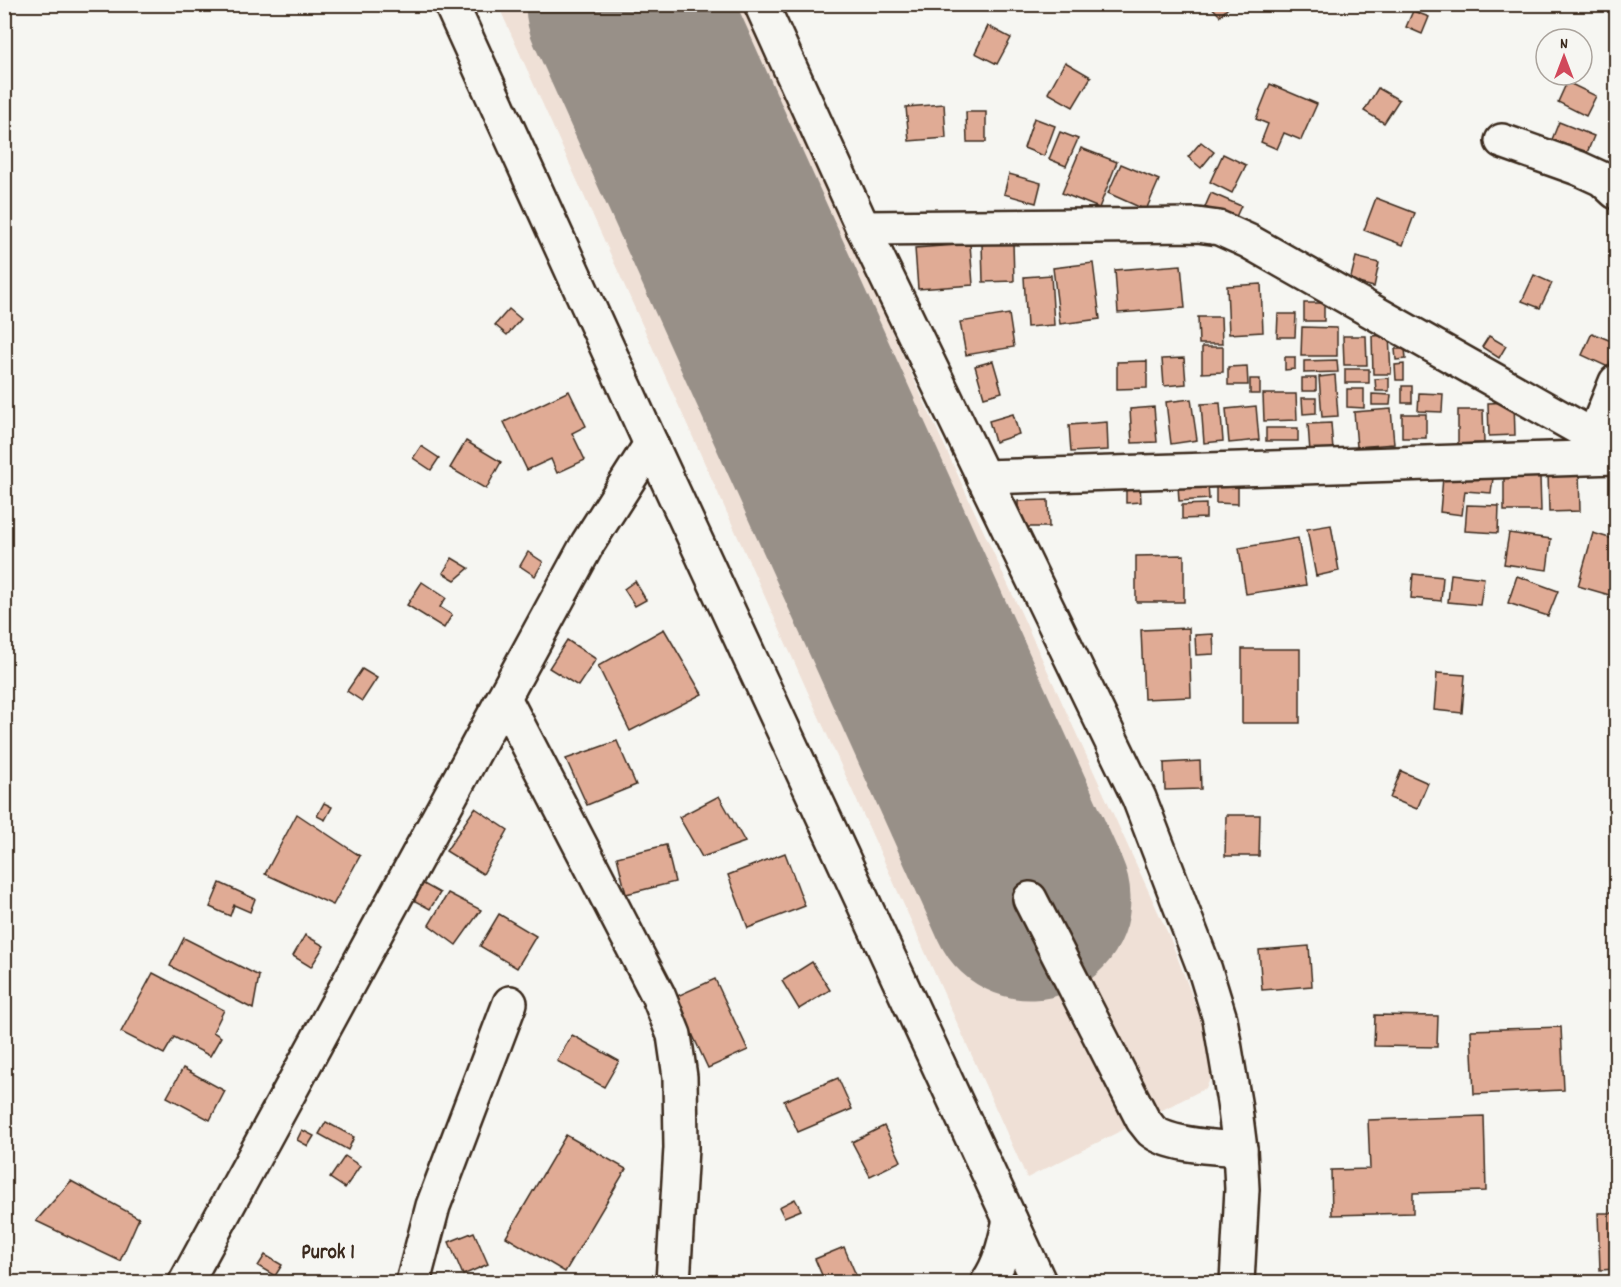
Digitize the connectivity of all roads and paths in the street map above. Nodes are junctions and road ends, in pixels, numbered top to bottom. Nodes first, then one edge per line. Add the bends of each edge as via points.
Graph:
1 (451, 4) edge
2 (761, 4) edge
3 (1502, 141) dead end
4 (1617, 192) edge
5 (863, 228) junction
6 (1617, 382) edge
7 (651, 444) junction
8 (1609, 447) edge
9 (983, 477) junction
10 (504, 698) junction
11 (1030, 899) dead end
12 (510, 1003) dead end
13 (1240, 1149) junction
14 (1010, 1220) junction
15 (186, 1282) edge
16 (413, 1282) edge
17 (673, 1282) edge
18 (988, 1282) edge
19 (1039, 1282) edge
20 (1237, 1282) edge

1 - 7 street
2 - 5 street
3 - 4 street via 1578,168 1602,179
5 - 8 street via 1220,228
5 - 9 street
6 - 8 street
7 - 10 street via 588,543
7 - 14 street
8 - 9 street
9 - 13 street via 1139,798 1201,959 1220,1019
10 - 15 street
10 - 17 street via 658,995 674,1035 680,1077 681,1148
11 - 13 street via 1143,1120 1153,1131 1170,1139
12 - 16 street via 433,1206
13 - 20 street
14 - 18 street via 997,1269
14 - 19 street

